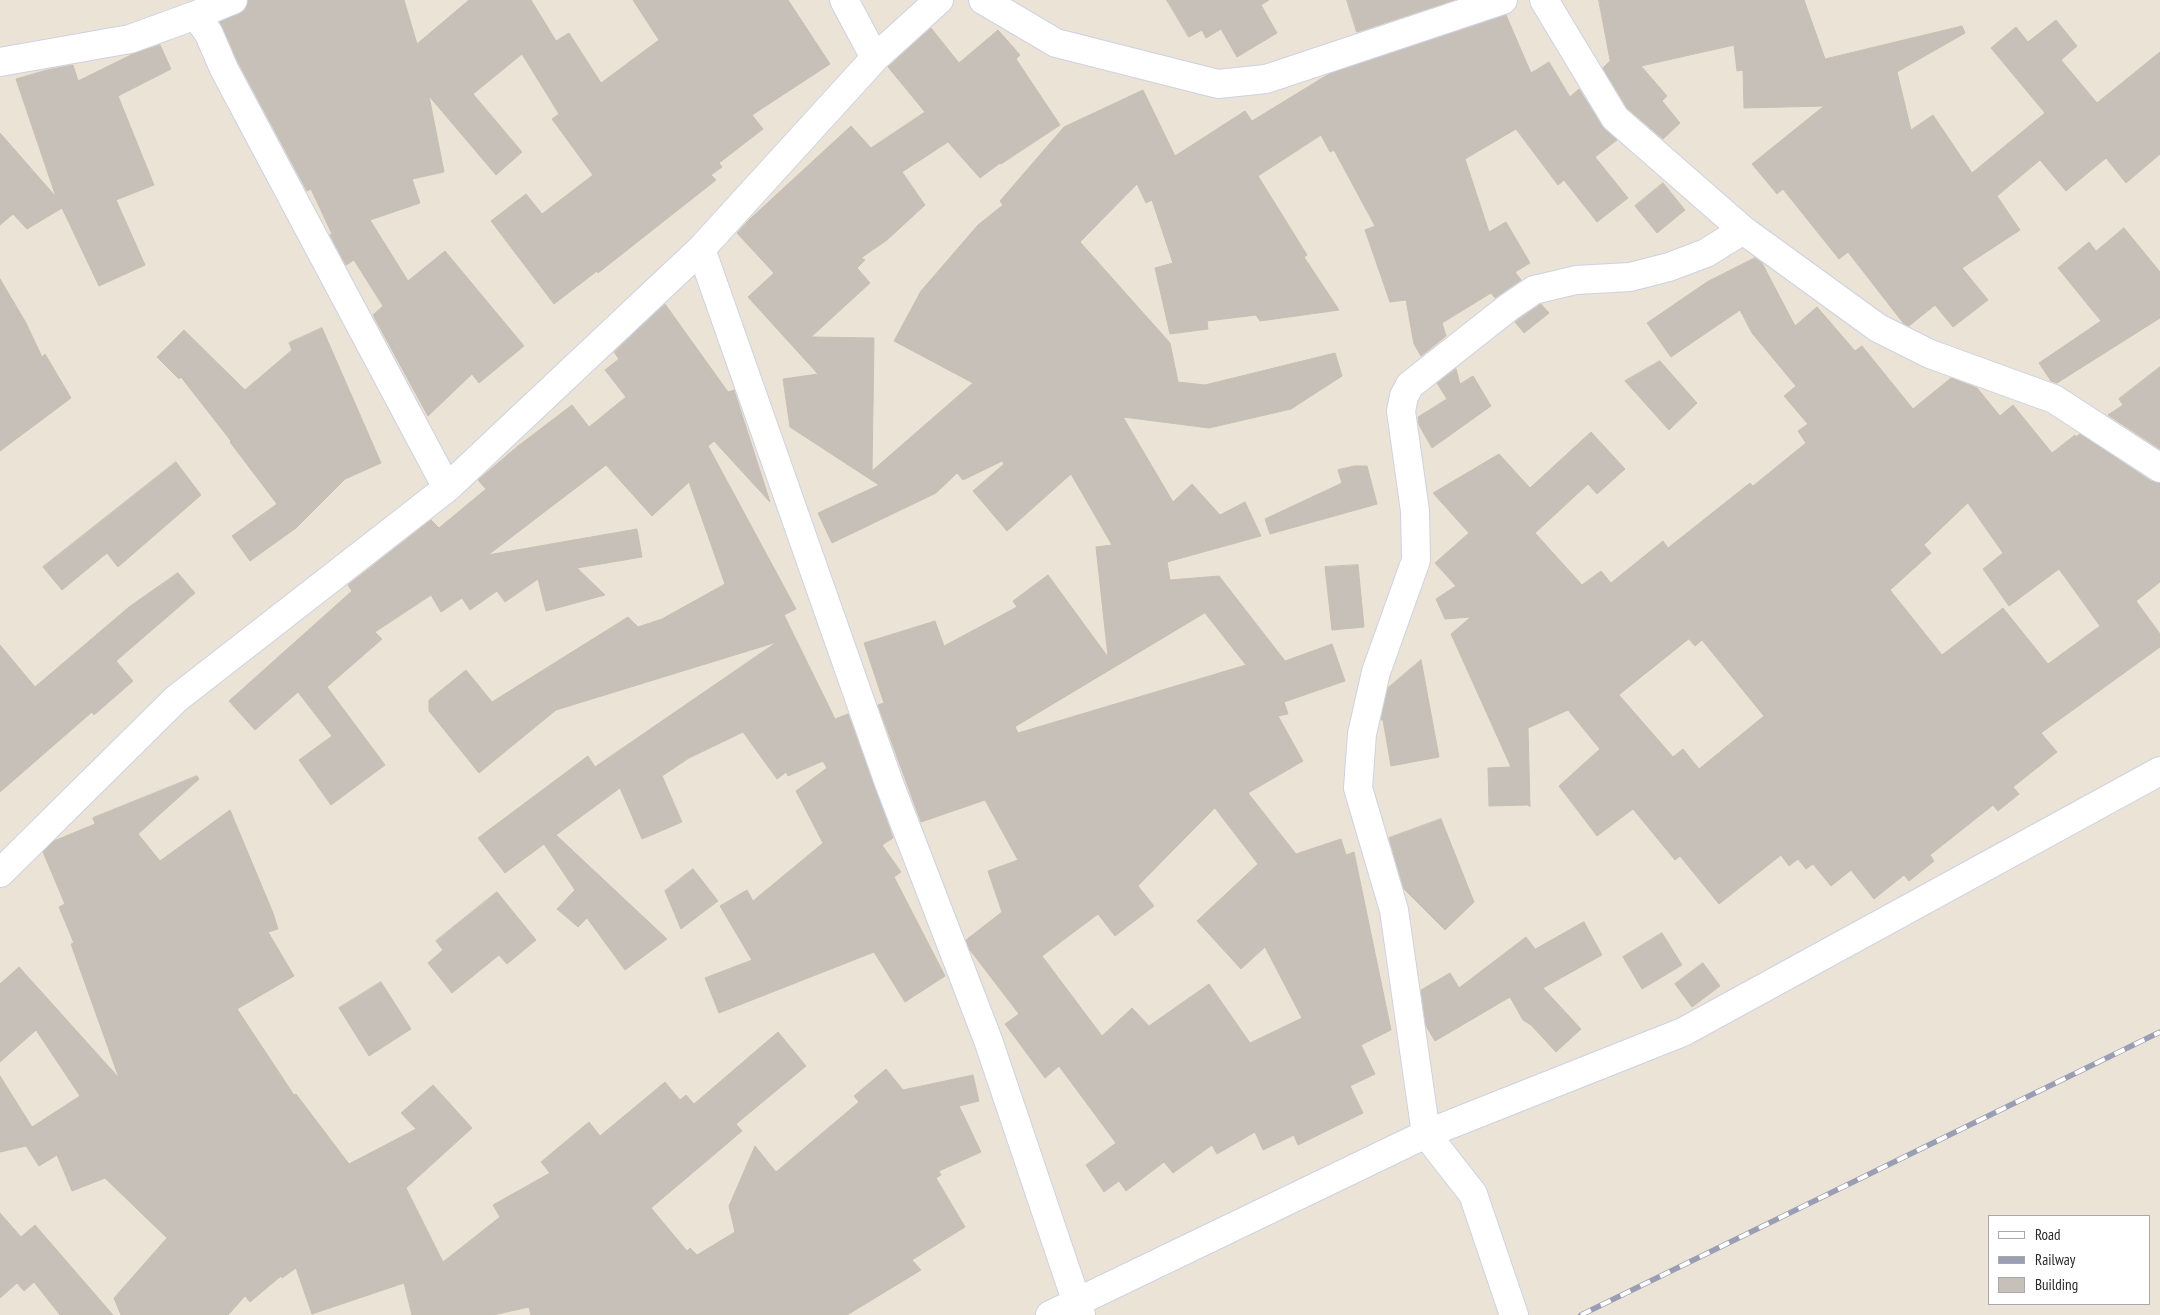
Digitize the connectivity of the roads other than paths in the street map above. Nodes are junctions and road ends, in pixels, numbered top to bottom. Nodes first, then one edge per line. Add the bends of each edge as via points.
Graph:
1 (233, 0) edge
2 (844, 0) edge
3 (939, 0) edge
4 (983, 0) edge
5 (1503, 0) edge
6 (1544, 0) edge
7 (196, 15) junction
8 (876, 58) junction
9 (2, 64) edge
10 (1743, 230) junction
11 (701, 249) junction
12 (2160, 468) edge
13 (447, 488) junction
14 (2160, 771) edge
15 (0, 873) edge
16 (1426, 1134) junction
17 (1078, 1308) edge
18 (1050, 1315) edge
19 (1514, 1315) edge

1 - 7 street
2 - 8 street
3 - 8 street
4 - 5 street via 1056,43 1218,84 1266,79
6 - 10 street via 1615,118
7 - 9 street via 130,39
7 - 13 street via 209,34 224,69
8 - 11 street
10 - 12 street via 1878,328 1930,354 2054,399
10 - 16 street via 1706,253 1669,266 1630,277 1576,280 1534,290 1410,385 1404,396 1401,411 1415,511 1416,560 1376,672 1362,734 1358,788 1394,910
11 - 13 street
11 - 17 street via 889,783 988,1040
13 - 15 street via 176,699
14 - 16 street via 1683,1032
16 - 17 street
16 - 19 street via 1473,1194
17 - 18 street

